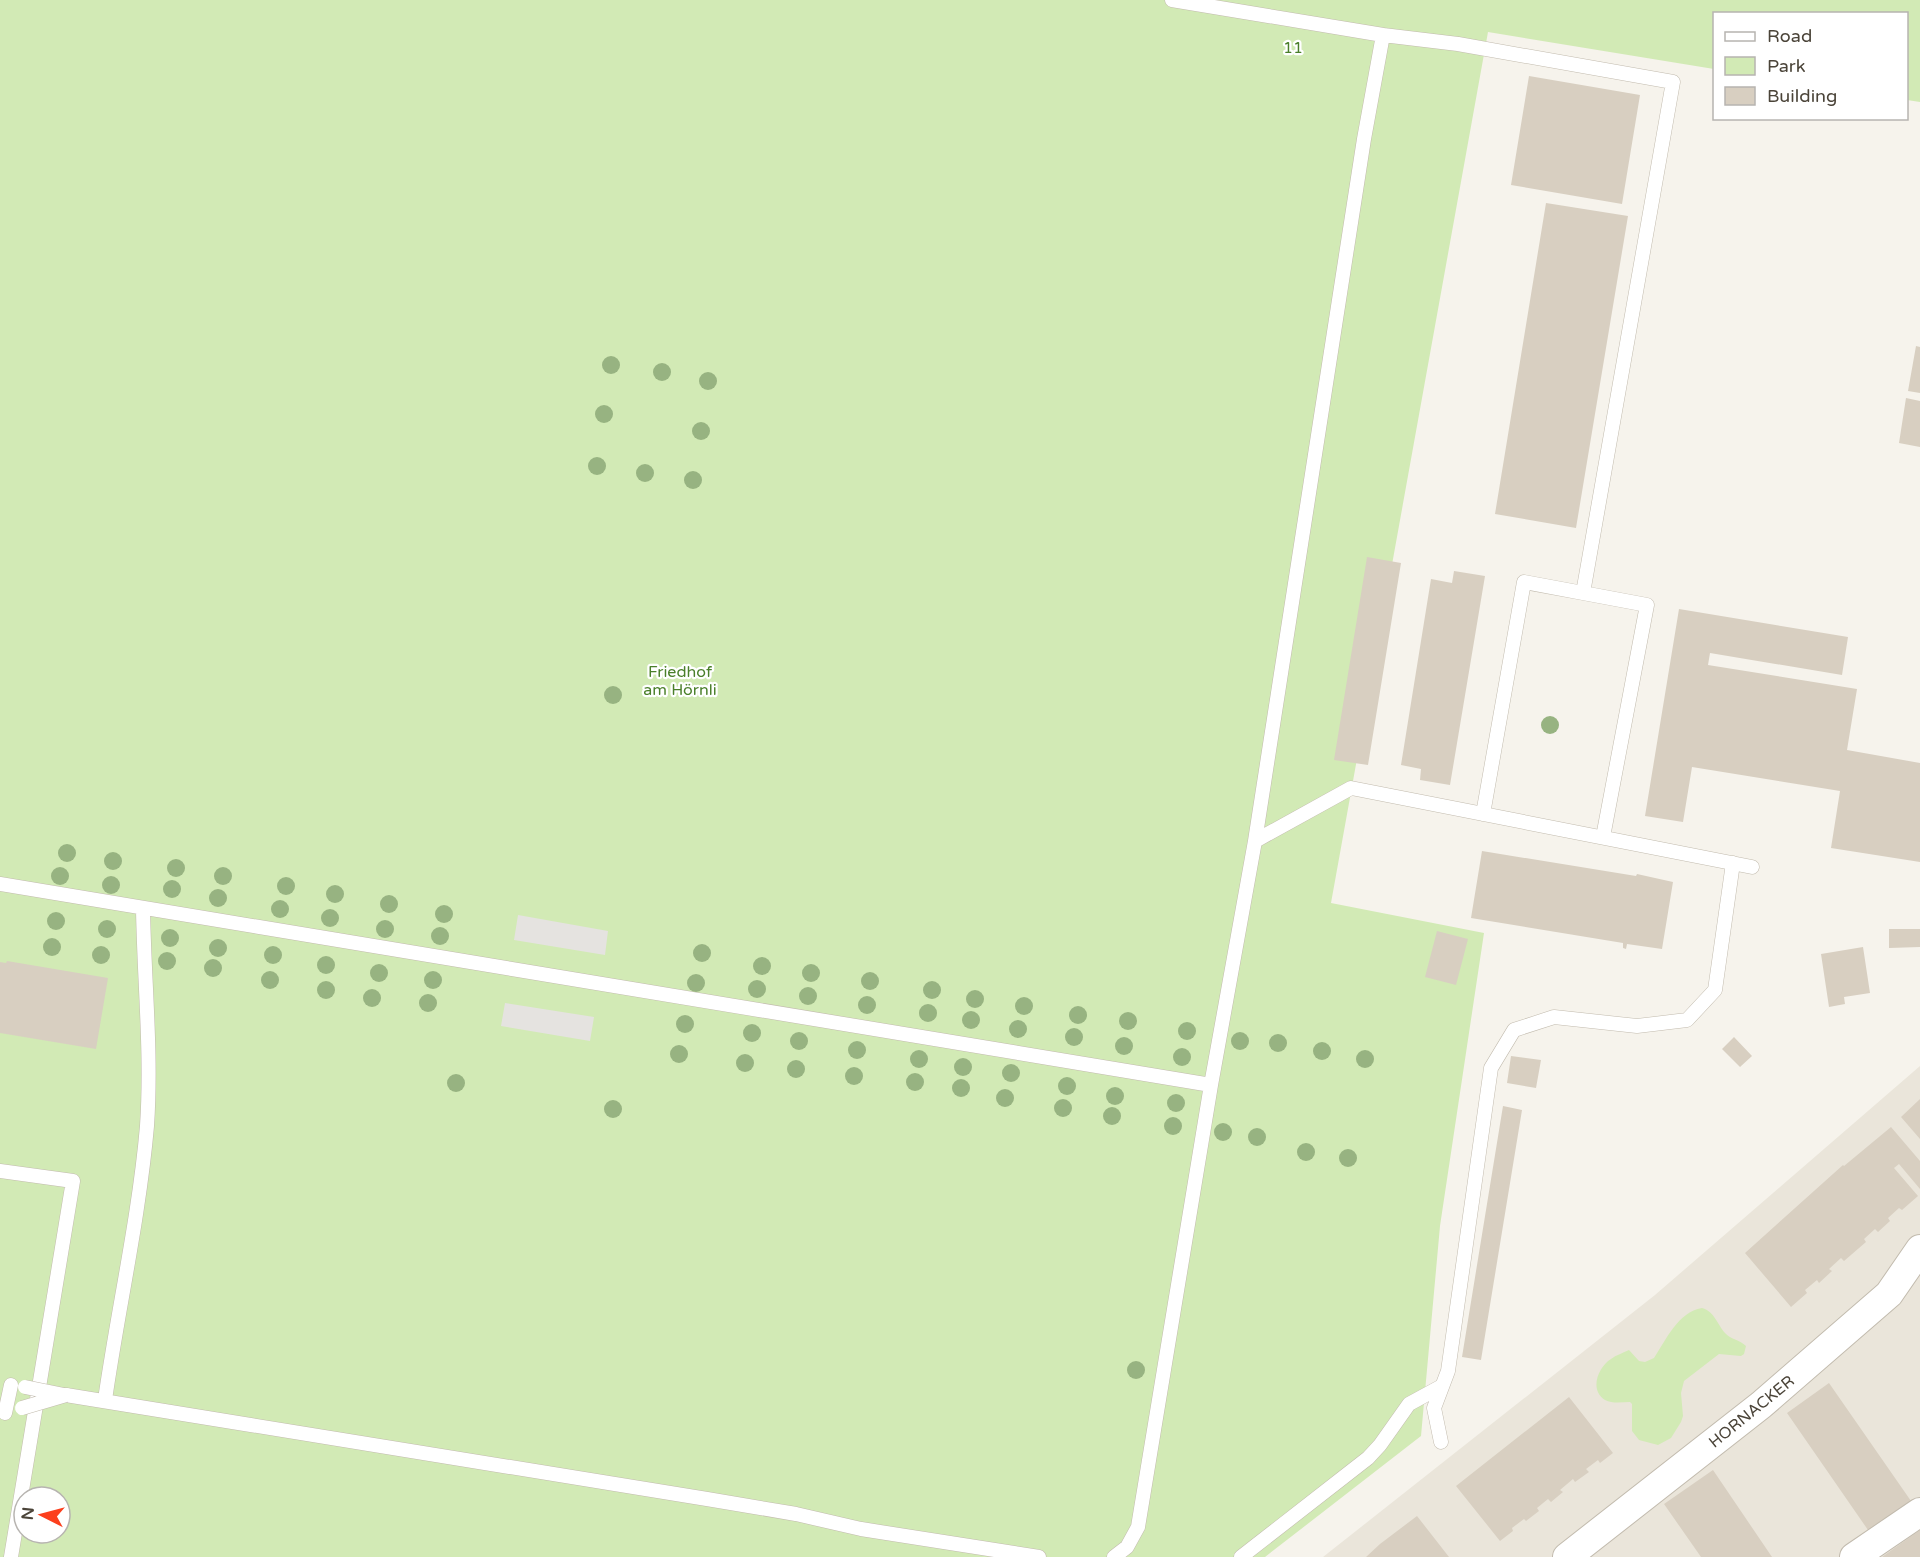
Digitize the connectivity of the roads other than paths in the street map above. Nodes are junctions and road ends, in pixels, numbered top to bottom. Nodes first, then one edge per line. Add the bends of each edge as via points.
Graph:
1 (1172, 0) edge
2 (1383, 35) junction
3 (1583, 593) junction
4 (1483, 814) junction
5 (1603, 837) junction
6 (1255, 841) junction
7 (1733, 863) junction
8 (1752, 867) dead end
9 (0, 884) edge
10 (143, 908) junction
11 (1211, 1085) junction
12 (0, 1171) edge
13 (1920, 1249) edge
14 (5, 1384) edge
15 (1442, 1386) junction
16 (66, 1395) junction
17 (105, 1400) junction
18 (2, 1414) edge
19 (1441, 1442) dead end
20 (1920, 1512) edge
21 (11, 1557) edge
22 (1039, 1557) edge
23 (1114, 1557) edge
24 (1241, 1557) edge
25 (1567, 1557) edge
26 (1854, 1557) edge

1 - 2 lane
2 - 3 lane via 1458,44 1673,82
2 - 6 lane
3 - 4 lane via 1524,582
3 - 5 lane via 1647,605
4 - 5 lane
4 - 6 lane via 1351,788
5 - 7 lane
6 - 11 lane
7 - 8 lane
7 - 15 lane via 1715,990 1687,1020 1637,1026 1554,1017 1514,1030 1491,1068 1448,1371
9 - 10 lane
10 - 11 lane
10 - 17 lane via 150,1055 147,1124 140,1192
11 - 23 lane via 1138,1527 1128,1547
12 - 21 lane via 74,1181
13 - 25 street, HORNACKER via 1889,1294 1761,1405
14 - 16 lane, bridge
14 - 18 lane
15 - 19 lane via 1434,1408
15 - 24 lane via 1409,1404 1368,1458
16 - 17 lane
16 - 18 lane, bridge
17 - 22 lane via 707,1498 861,1529
20 - 26 street

